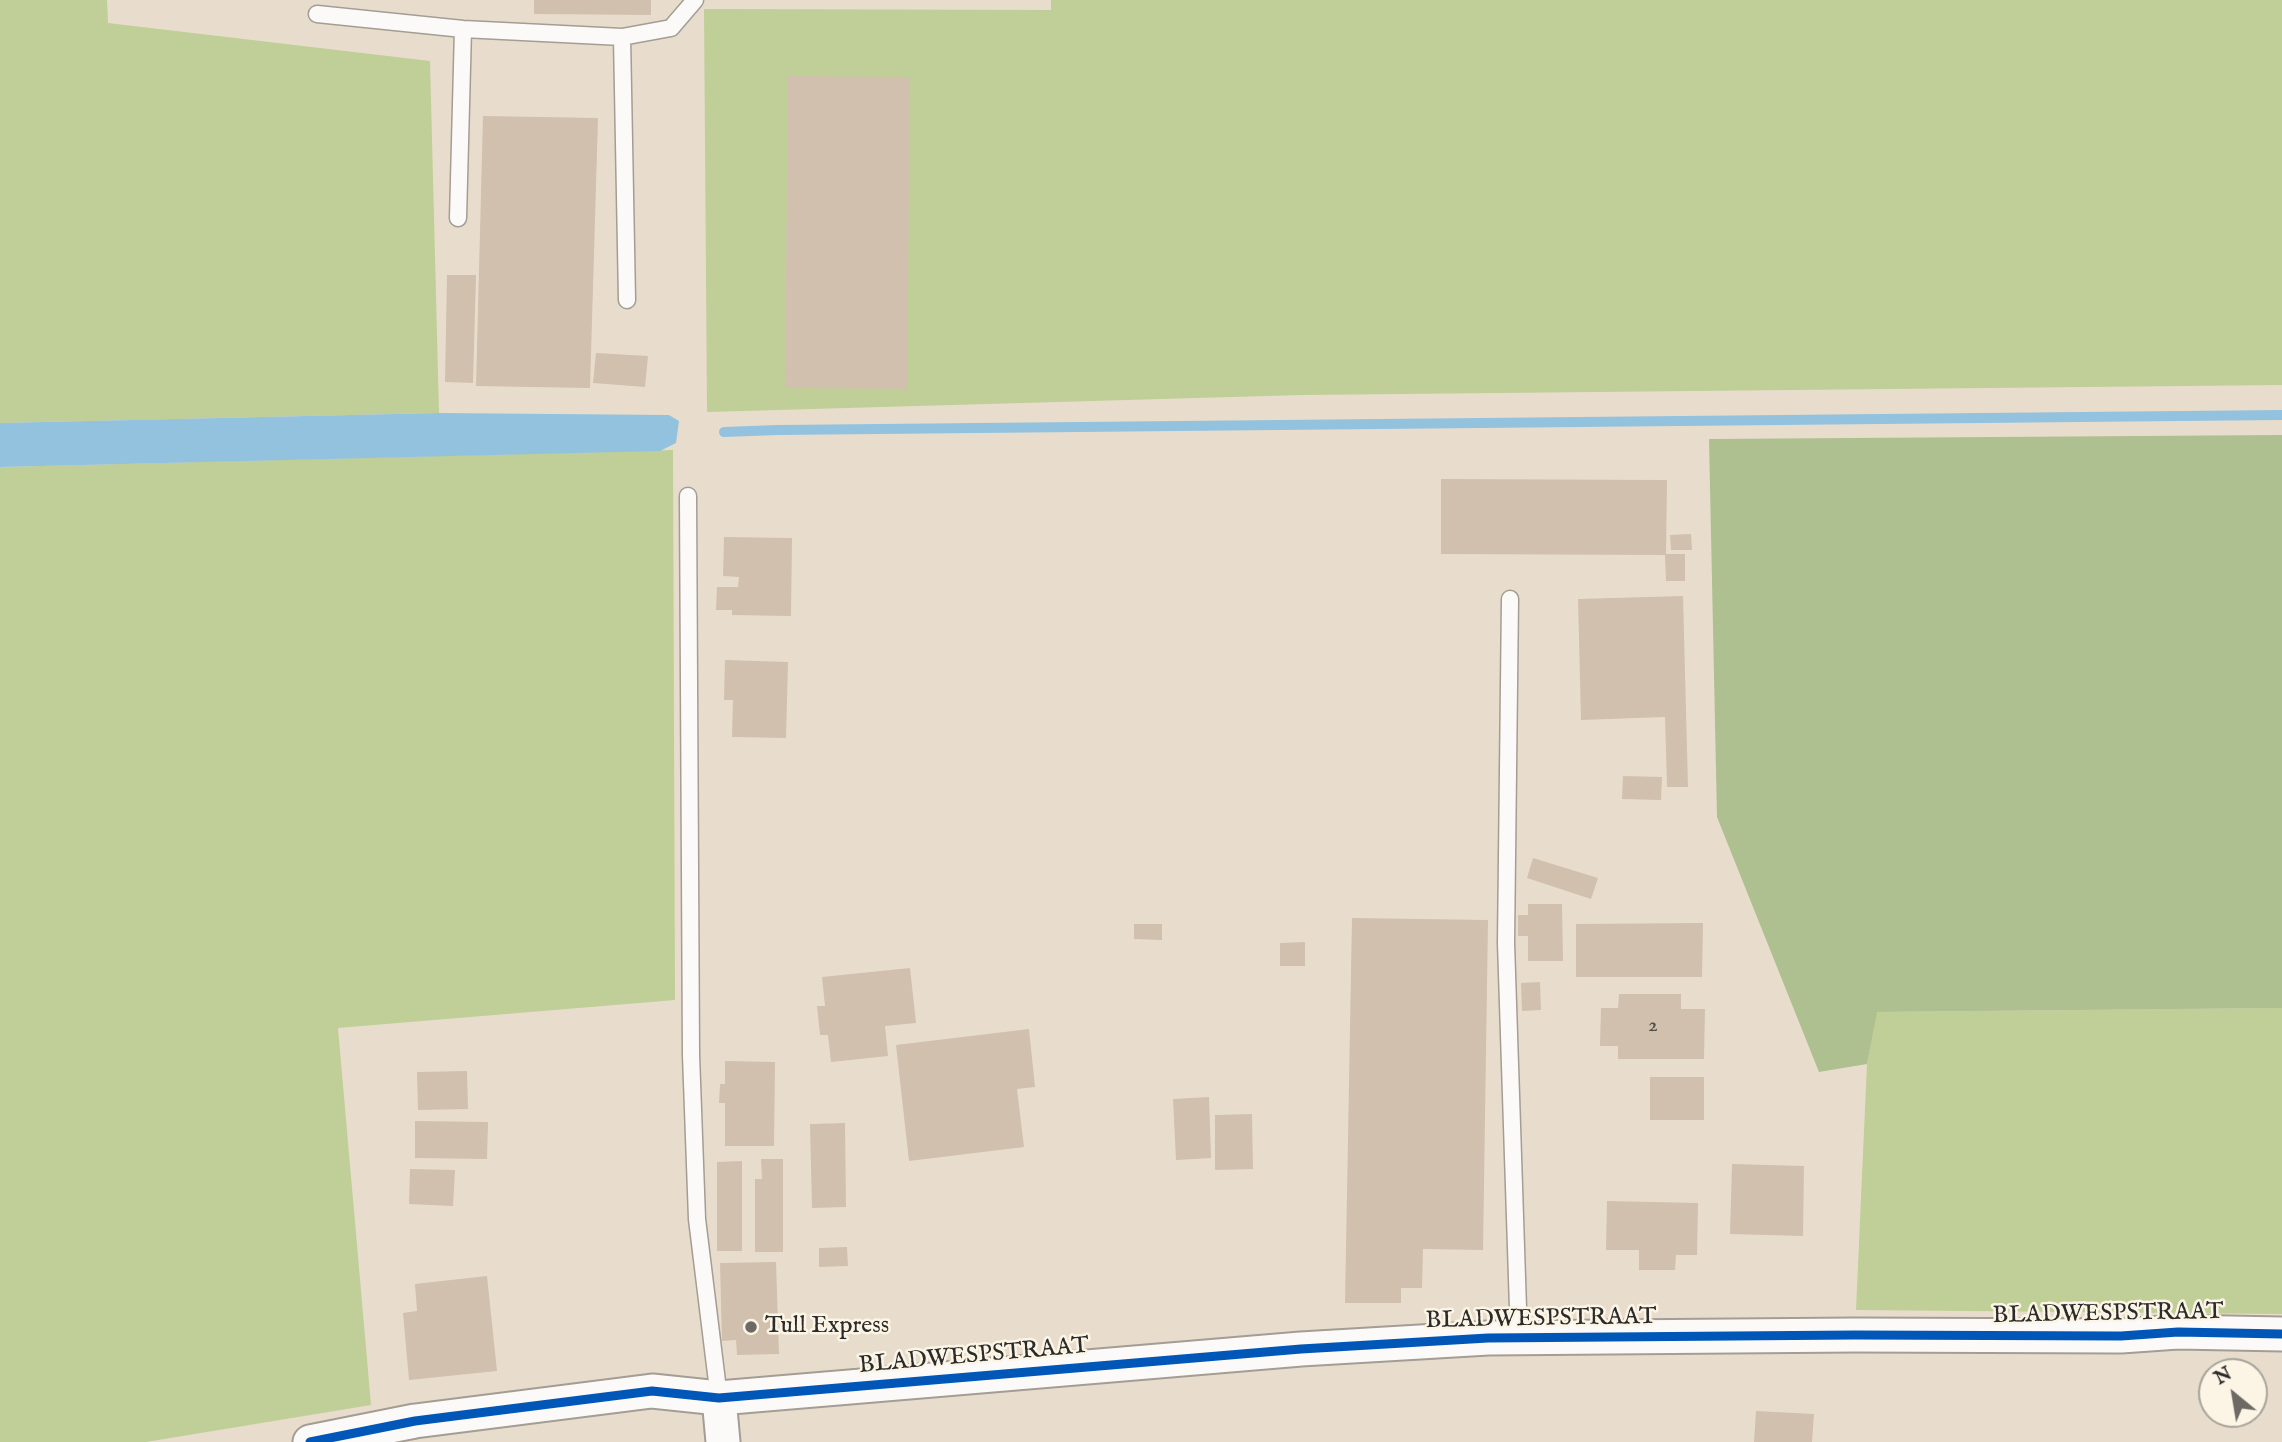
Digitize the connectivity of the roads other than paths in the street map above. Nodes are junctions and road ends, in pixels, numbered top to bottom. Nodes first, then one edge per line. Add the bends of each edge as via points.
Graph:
1 (695, 0) edge
2 (317, 14) dead end
3 (463, 29) junction
4 (622, 37) junction
5 (458, 218) dead end
6 (627, 300) dead end
7 (688, 496) dead end
8 (1510, 599) dead end
9 (2282, 1334) edge
10 (1519, 1339) junction
11 (719, 1398) junction
12 (310, 1442) edge
13 (723, 1442) edge

1 - 4 lane via 671,28
2 - 3 lane
3 - 4 lane
3 - 5 lane
4 - 6 lane
7 - 11 lane via 696,1219
8 - 10 lane via 1506,943
9 - 10 street, BLADWESPSTRAAT
10 - 11 street, BLADWESPSTRAAT via 1301,1349
11 - 12 street, BLADWESPSTRAAT via 652,1391 415,1421
11 - 13 street

